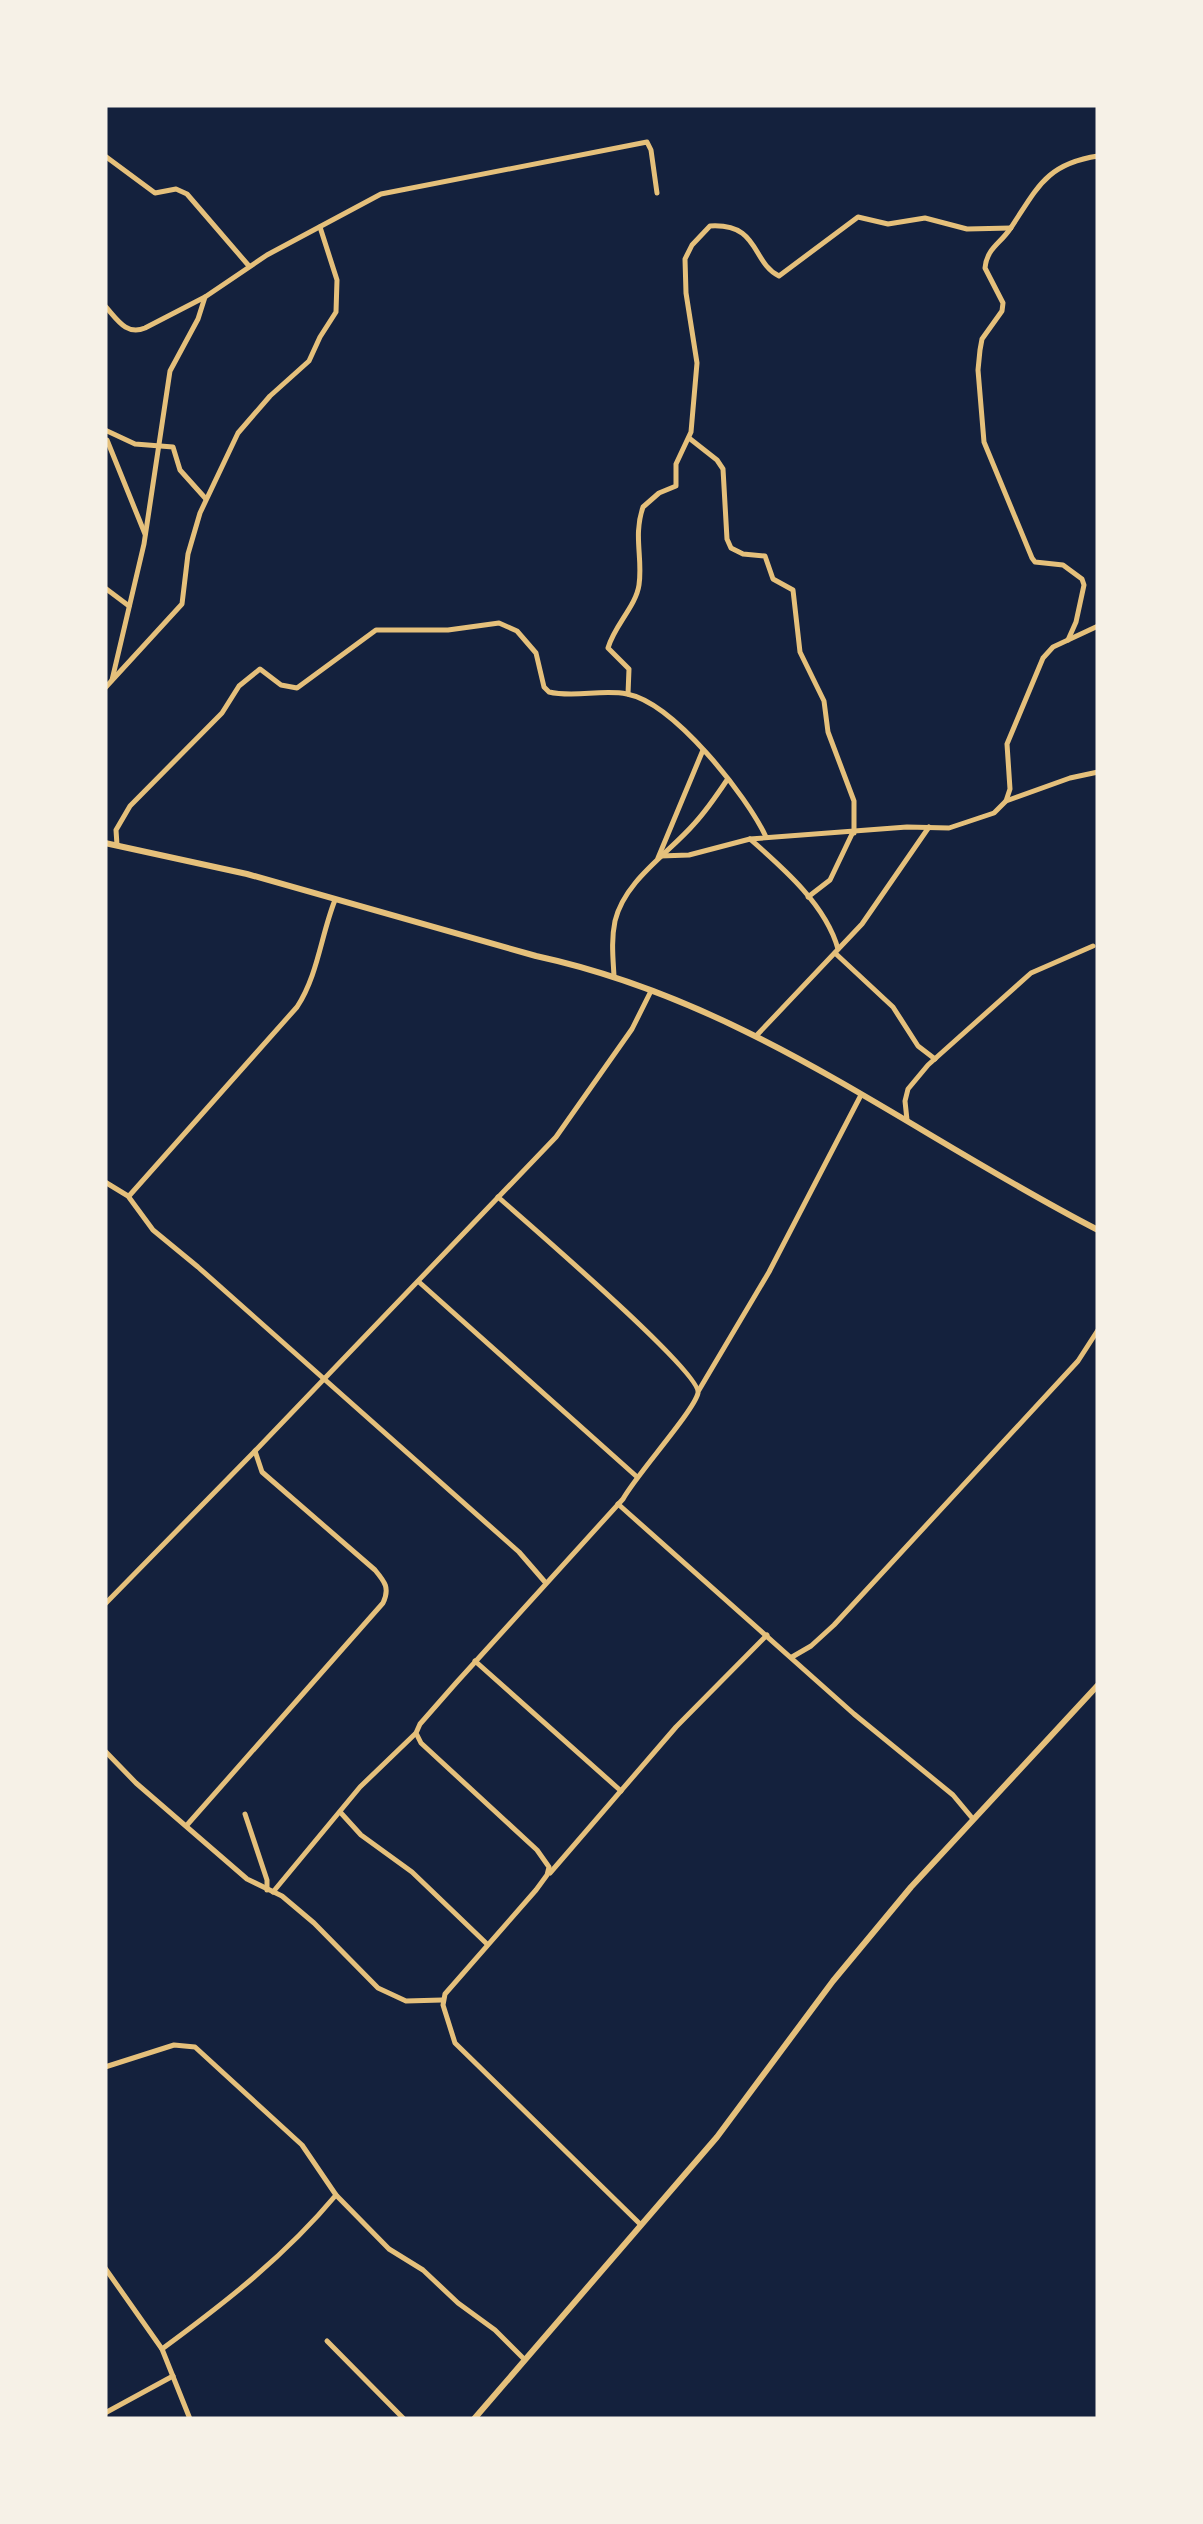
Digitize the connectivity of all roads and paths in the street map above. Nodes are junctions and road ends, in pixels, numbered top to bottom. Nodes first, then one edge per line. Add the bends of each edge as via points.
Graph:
1 (105, 156) edge
2 (1098, 156) edge
3 (657, 193) dead end
4 (320, 227) junction
5 (1011, 228) junction
6 (248, 266) junction
7 (205, 297) junction
8 (105, 306) edge
9 (108, 431) edge
10 (689, 438) junction
11 (106, 440) edge
12 (160, 445) junction
13 (206, 499) junction
14 (146, 534) junction
15 (105, 588) edge
16 (129, 606) junction
17 (1098, 626) edge
18 (1068, 640) junction
19 (107, 685) edge
20 (628, 694) junction
21 (703, 750) junction
22 (1098, 772) edge
23 (728, 779) junction
24 (1006, 802) junction
25 (929, 828) junction
26 (853, 834) junction
27 (766, 838) junction
28 (750, 839) junction
29 (105, 843) edge
30 (117, 845) junction
31 (658, 858) junction
32 (808, 897) junction
33 (335, 900) junction
34 (1092, 946) dead end
35 (837, 952) junction
36 (614, 976) junction
37 (652, 989) junction
38 (757, 1035) junction
39 (935, 1060) junction
40 (862, 1095) junction
41 (907, 1120) junction
42 (105, 1182) edge
43 (128, 1196) junction
44 (498, 1197) junction
45 (1098, 1230) edge
46 (419, 1282) junction
47 (1098, 1330) edge
48 (324, 1380) junction
49 (699, 1392) junction
50 (255, 1451) junction
51 (636, 1476) junction
52 (618, 1504) junction
53 (545, 1582) junction
54 (105, 1604) edge
55 (766, 1635) junction
56 (792, 1657) junction
57 (474, 1662) junction
58 (1098, 1685) edge
59 (416, 1733) junction
60 (105, 1751) edge
61 (621, 1791) junction
62 (340, 1812) junction
63 (245, 1814) dead end
64 (973, 1819) junction
65 (187, 1826) junction
66 (547, 1875) junction
67 (270, 1891) junction
68 (487, 1944) junction
69 (442, 2000) junction
70 (105, 2067) edge
71 (336, 2195) junction
72 (640, 2224) junction
73 (105, 2268) edge
74 (326, 2342) dead end
75 (162, 2349) junction
76 (524, 2359) junction
77 (174, 2376) junction
78 (106, 2412) edge
79 (112, 2419) edge
80 (190, 2419) edge
81 (404, 2419) edge
82 (474, 2419) edge

1 - 6 street via 155,194 187,194
2 - 5 street via 1042,180
3 - 4 street via 647,142 389,192
4 - 6 street
4 - 13 street via 337,280 336,312 309,360 243,426
5 - 10 street via 858,217 779,276 738,231 704,229 685,259 697,352
5 - 18 street via 986,258 1003,303 980,350 984,442 1034,562 1063,564 1082,579
6 - 7 street
7 - 8 street via 135,332
7 - 12 street via 170,371
9 - 11 street
9 - 12 street via 122,440
10 - 20 street via 676,464 676,486 651,498 640,516 638,591 608,648 630,669
10 - 26 street via 723,468 730,548 765,556 772,579 793,590 800,652 824,701 828,732 854,801
11 - 14 street
12 - 13 street via 173,447 180,470
12 - 14 street
13 - 19 street via 191,540 182,604
14 - 16 street
15 - 16 street
16 - 19 street
17 - 18 street
18 - 24 street via 1043,658 1007,744
20 - 21 street via 673,721
20 - 30 street via 549,692 536,653 504,624 376,630 297,688 281,686 263,670 250,675 121,818
21 - 23 street
21 - 31 street
22 - 24 street
23 - 27 street
23 - 31 street via 695,824
24 - 25 street via 966,824
25 - 26 street
25 - 35 street
26 - 27 street
26 - 32 street via 830,880
27 - 28 street
28 - 31 street
28 - 32 street
29 - 30 street
30 - 33 street
31 - 36 street via 619,911
32 - 35 street
33 - 36 street
33 - 43 street via 297,1007
34 - 39 street via 1031,973
35 - 38 street
35 - 39 street
36 - 37 street
37 - 38 street
37 - 44 street via 566,1125
38 - 40 street
39 - 41 street via 908,1090
40 - 41 street
40 - 49 street
41 - 45 street
42 - 43 street
43 - 48 street via 153,1230
44 - 46 street
44 - 49 street via 668,1350
46 - 48 street
46 - 51 street
47 - 56 street via 1078,1362 834,1624
48 - 50 street
48 - 53 street via 520,1552
49 - 51 street
50 - 54 street
50 - 65 street via 262,1472 375,1570 388,1593
51 - 52 street
52 - 53 street
52 - 55 street
53 - 57 street
55 - 56 street
55 - 61 street
56 - 64 street
57 - 59 street
57 - 61 street
58 - 64 street
59 - 62 street
59 - 66 street via 537,1850
60 - 65 street
61 - 66 street
62 - 67 street
62 - 68 street
63 - 67 street
64 - 72 street via 833,1980 717,2137
65 - 67 street
66 - 68 street
67 - 69 street via 314,1923 378,1988 406,2001
68 - 69 street
69 - 72 street via 461,2050
70 - 71 street via 174,2045 195,2047 302,2145
71 - 75 street via 273,2263
71 - 76 street
72 - 76 street
73 - 75 street
74 - 81 street
75 - 77 street
76 - 82 street
77 - 78 street
77 - 80 street
78 - 79 street

